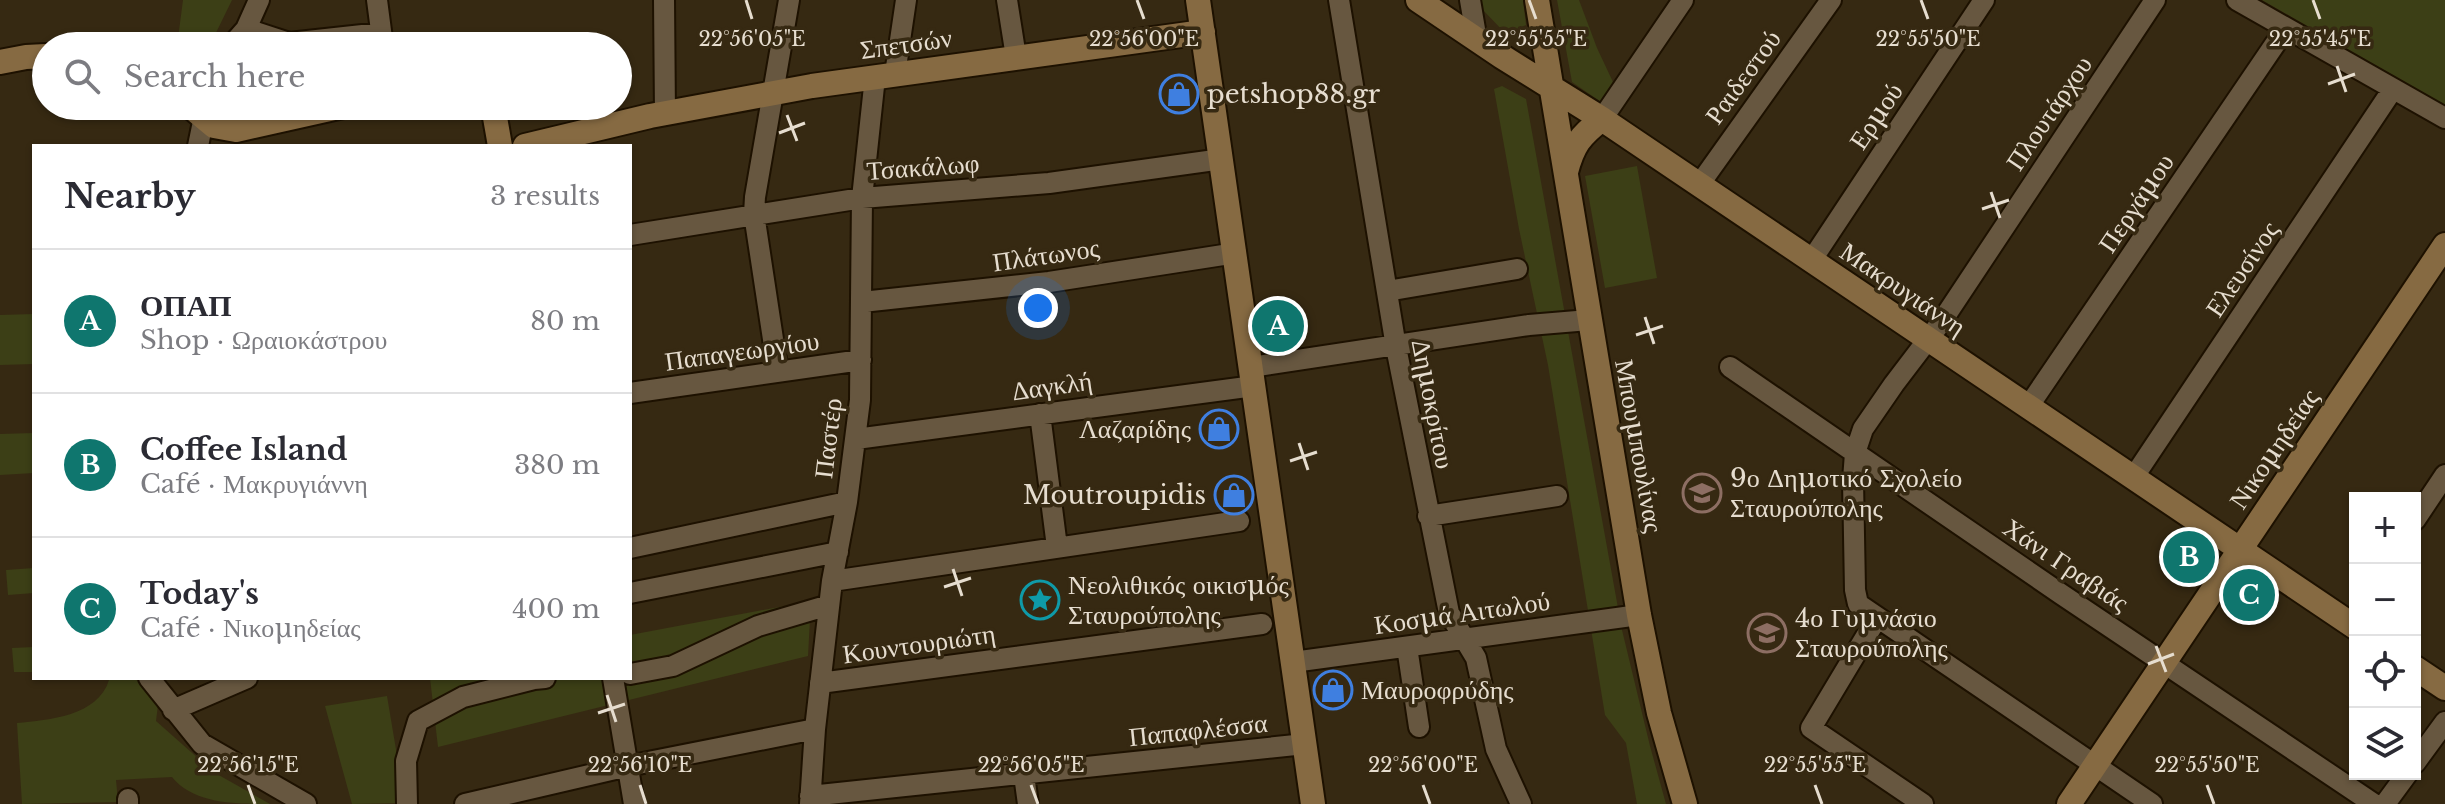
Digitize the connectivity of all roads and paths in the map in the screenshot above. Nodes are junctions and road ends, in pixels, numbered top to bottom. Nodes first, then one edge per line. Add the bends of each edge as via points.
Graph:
1 (259, 0) edge
2 (377, 0) edge
3 (664, 0) edge
4 (789, 0) edge
5 (906, 0) edge
6 (1007, 0) edge
7 (1198, 0) edge
8 (1339, 0) edge
9 (1418, 0) edge
10 (1470, 0) edge
11 (1537, 0) edge
12 (1683, 0) edge
13 (1831, 0) edge
14 (1984, 0) edge
15 (2155, 0) edge
16 (2237, 0) edge
17 (2286, 28) junction
18 (246, 29) junction
19 (243, 32) edge
20 (255, 32) edge
21 (381, 32) edge
22 (1203, 32) junction
23 (1477, 41) junction
24 (32, 57) edge
25 (1016, 57) junction
26 (0, 62) edge
27 (885, 76) junction
28 (1550, 87) junction
29 (2393, 89) junction
30 (772, 93) junction
31 (665, 114) junction
32 (2445, 118) edge
33 (1602, 119) junction
34 (199, 120) edge
35 (212, 120) edge
36 (281, 120) edge
37 (495, 120) edge
38 (556, 142) edge
39 (198, 144) edge
40 (500, 144) edge
41 (1222, 159) junction
42 (1566, 175) junction
43 (1699, 185) junction
44 (862, 198) junction
45 (754, 214) junction
46 (632, 235) edge
47 (2445, 245) edge
48 (1236, 253) junction
49 (1811, 261) junction
50 (1517, 269) dead end
51 (1387, 291) junction
52 (862, 302) junction
53 (1589, 320) junction
54 (1928, 340) junction
55 (1396, 347) junction
56 (861, 360) junction
57 (1730, 367) dead end
58 (778, 372) junction
59 (1253, 376) junction
60 (632, 393) edge
61 (2028, 407) junction
62 (1040, 414) junction
63 (856, 439) junction
64 (1855, 453) junction
65 (2445, 475) edge
66 (2133, 478) junction
67 (1557, 496) dead end
68 (847, 502) junction
69 (2421, 511) edge
70 (1428, 516) junction
71 (1239, 521) dead end
72 (1057, 547) junction
73 (632, 548) edge
74 (2240, 550) junction
75 (838, 552) junction
76 (832, 581) junction
77 (632, 593) edge
78 (829, 605) junction
79 (1639, 615) junction
80 (1877, 618) junction
81 (2349, 618) edge
82 (1262, 624) dead end
83 (1466, 639) junction
84 (1407, 647) junction
85 (1293, 662) junction
86 (2164, 663) junction
87 (2421, 672) edge
88 (632, 674) edge
89 (150, 680) edge
90 (242, 680) edge
91 (530, 680) edge
92 (613, 680) edge
93 (820, 683) junction
94 (2445, 688) edge
95 (173, 710) junction
96 (2445, 722) edge
97 (1419, 727) dead end
98 (815, 729) junction
99 (1305, 744) junction
100 (2421, 755) edge
101 (628, 766) junction
102 (2095, 766) junction
103 (1024, 775) junction
104 (2403, 780) edge
105 (810, 800) edge
106 (306, 804) edge
107 (407, 804) edge
108 (465, 804) edge
109 (634, 804) edge
110 (1028, 804) edge
111 (1313, 804) edge
112 (1521, 804) edge
113 (1685, 804) edge
114 (1922, 804) edge
115 (2069, 804) edge
116 (2152, 804) edge
117 (2374, 804) edge
118 (2385, 804) edge

1 - 18 street
2 - 21 street
3 - 31 street
4 - 30 street
5 - 27 street, Παστέρ
6 - 25 street
7 - 22 street
8 - 51 street, Δημοκρίτου
9 - 23 street, Μακρυγιάννη
10 - 23 street
11 - 28 street, Μπουμπουλίνας
12 - 33 street
13 - 43 street, Ραιδεστού
14 - 49 street, Ερμού
15 - 54 street, Πλουτάρχου
16 - 17 street
17 - 29 street
17 - 61 street, Περγάμου
18 - 19 street
18 - 20 street
22 - 25 street, Σπετσών
22 - 41 street
23 - 28 street, Μακρυγιάννη
24 - 26 street
25 - 27 street, Σπετσών
27 - 30 street, Σπετσών
27 - 44 street, Παστέρ
28 - 33 street, Μακρυγιάννη
28 - 42 street, Μπουμπουλίνας
29 - 32 street
29 - 66 street, Ελευσίνος
30 - 31 street, Σπετσών
30 - 45 street
31 - 38 street, Σπετσών
33 - 42 street via 1580,137
33 - 43 street, Μακρυγιάννη
34 - 39 street
35 - 36 street via 222,129 236,130
37 - 40 street
41 - 44 street, Τσακάλωφ via 1049,183
41 - 48 street
42 - 53 street, Μπουμπουλίνας
43 - 49 street, Μακρυγιάννη
44 - 45 street, Τσακάλωφ
44 - 52 street, Παστέρ
45 - 46 street, Τσακάλωφ
45 - 58 street
47 - 74 street, Νικομηδείας
48 - 52 street, Πλάτωνος via 1049,282
48 - 59 street
49 - 54 street, Μακρυγιάννη
50 - 51 street
51 - 55 street, Δημοκρίτου
52 - 56 street, Παστέρ
53 - 55 street, Δαγκλή
53 - 79 street, Μπουμπουλίνας
54 - 61 street, Μακρυγιάννη
54 - 64 street, Πλουτάρχου via 1863,429
55 - 59 street, Δαγκλή
55 - 70 street, Δημοκρίτου
56 - 58 street, Παπαγεωργίου
56 - 63 street, Παστέρ
57 - 64 street, Χάνι Γραβιάς
58 - 60 street, Παπαγεωργίου
59 - 62 street, Δαγκλή
59 - 85 street
61 - 66 street, Μακρυγιάννη
62 - 63 street, Δαγκλή
62 - 72 street
63 - 68 street, Παστέρ
64 - 80 street via 1855,590 1858,604
64 - 86 street, Χάνι Γραβιάς
65 - 69 street
66 - 74 street, Μακρυγιάννη
67 - 70 street
68 - 73 street
68 - 75 street, Παστέρ
70 - 83 street, Δημοκρίτου via 1449,613
71 - 72 street
72 - 76 street
74 - 81 street, Μακρυγιάννη
74 - 86 street, Νικομηδείας
75 - 76 street, Παστέρ
75 - 77 street
76 - 78 street, Παστέρ
78 - 88 street, Κουντουριώτη via 758,626 673,666
78 - 93 street, Παστέρ
79 - 83 street, Κοσμά Αιτωλού
79 - 113 street, Μπουμπουλίνας
80 - 102 street
80 - 114 street via 1811,728
82 - 93 street, Κουντουριώτη
83 - 84 street, Κοσμά Αιτωλού
83 - 112 street, Δημοκρίτου via 1476,658 1494,743
84 - 85 street, Κοσμά Αιτωλού
84 - 97 street
85 - 99 street
86 - 102 street, Νικομηδείας
86 - 117 street, Χάνι Γραβιάς
87 - 94 street
89 - 95 street
90 - 95 street
91 - 107 street via 463,697 418,721 406,761
92 - 101 street
93 - 98 street, Παστέρ
95 - 106 street via 209,749
96 - 100 street
98 - 101 street
98 - 105 street, Παστέρ
99 - 103 street, Παπαφλέσσα
99 - 111 street
101 - 108 street
101 - 109 street
102 - 115 street, Νικομηδείας
102 - 116 street
103 - 105 street, Παπαφλέσσα
103 - 110 street
104 - 118 street

